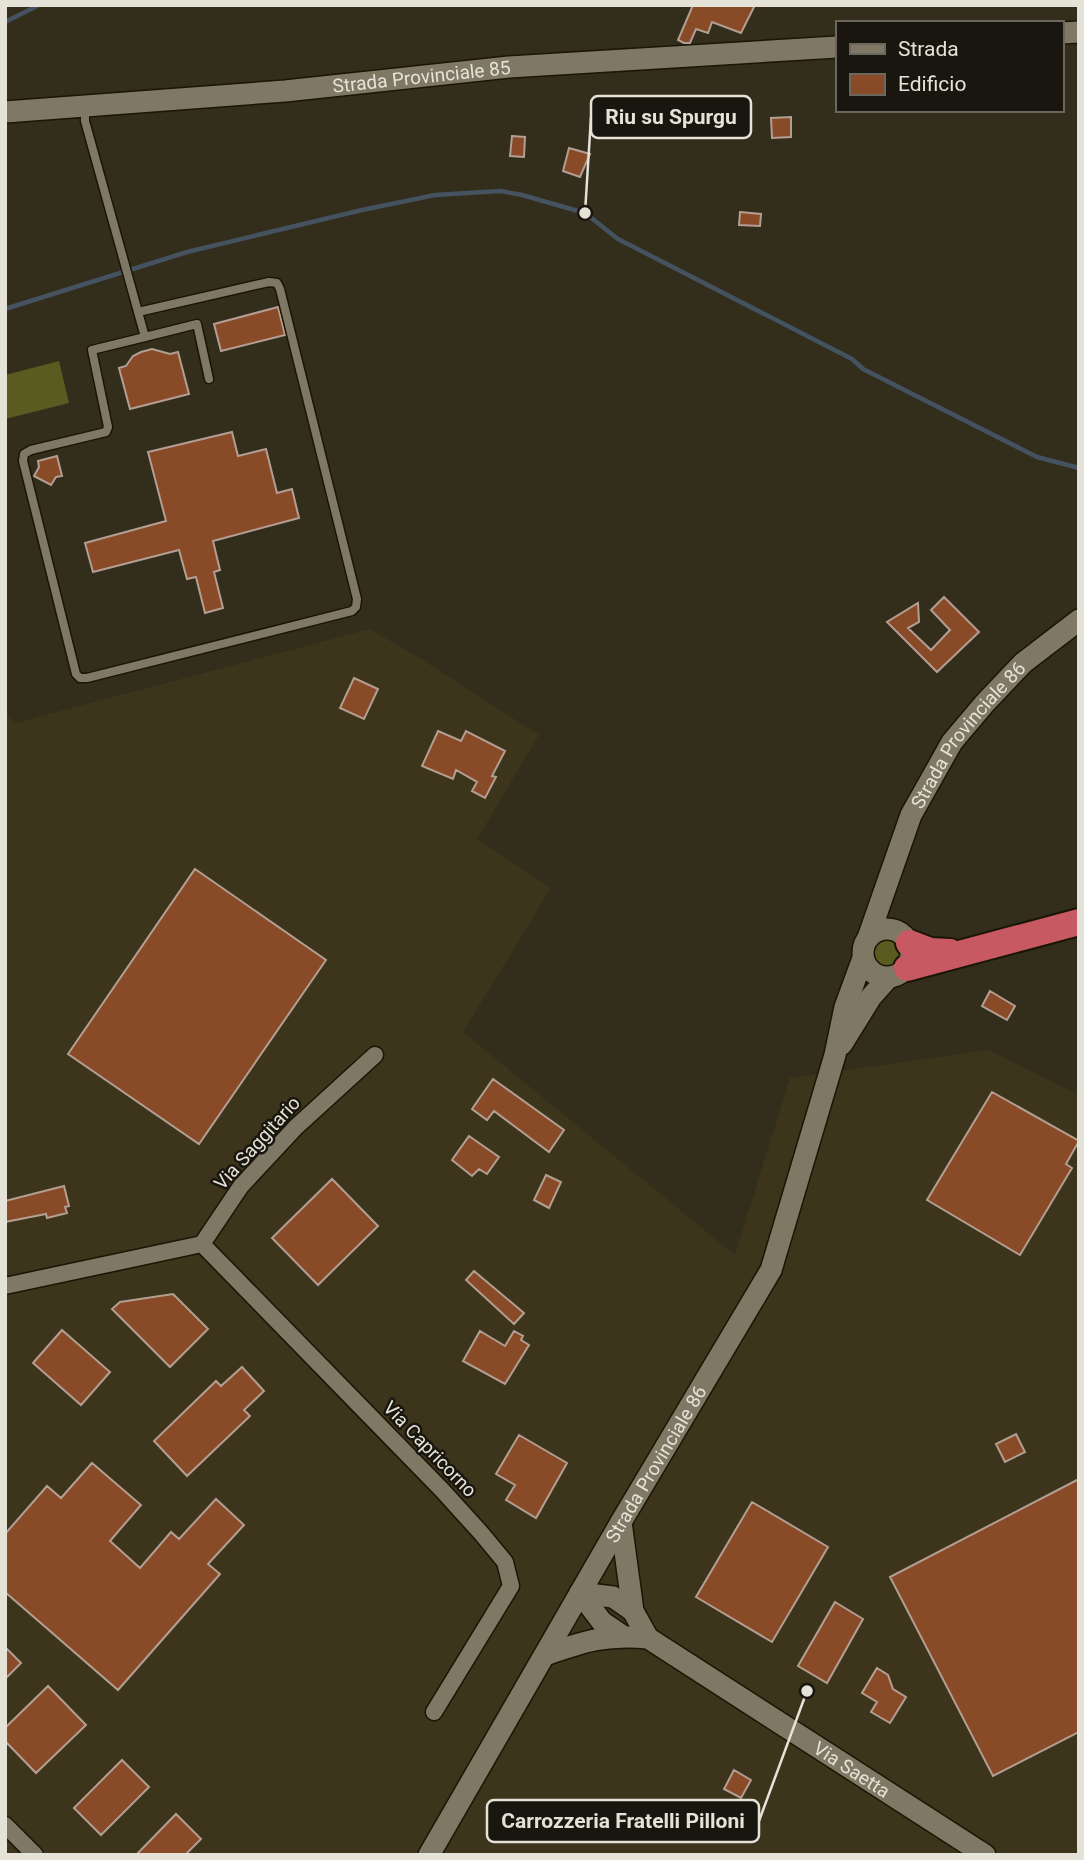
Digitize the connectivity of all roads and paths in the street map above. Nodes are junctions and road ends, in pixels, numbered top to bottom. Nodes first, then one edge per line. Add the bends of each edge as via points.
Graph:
1 (836, 47) edge
2 (85, 106) junction
3 (5, 112) edge
4 (138, 312) junction
5 (145, 337) junction
6 (209, 379) dead end
7 (1079, 620) edge
8 (890, 875) junction
9 (1076, 925) edge
10 (865, 948) junction
11 (901, 955) junction
12 (375, 1055) dead end
13 (835, 1055) junction
14 (202, 1244) junction
15 (5, 1286) edge
16 (621, 1522) junction
17 (580, 1594) junction
18 (633, 1611) junction
19 (621, 1635) junction
20 (648, 1638) junction
21 (545, 1655) junction
22 (434, 1712) dead end
23 (5, 1825) edge
24 (35, 1855) edge
25 (429, 1855) edge
26 (985, 1855) edge

1 - 2 street, Strada Provinciale 85 via 509,67
2 - 3 street, Strada Provinciale 85
2 - 4 lane via 85,121
4 - 5 lane
4 - 5 lane via 276,283 356,607 80,678 24,454 106,432 92,350
5 - 6 lane via 197,324
7 - 8 street, Strada Provinciale 86 via 1023,663 952,743 911,816
8 - 10 street, Strada Provinciale 86
8 - 11 street, Strada Provinciale 86
9 - 11 highway via 959,952
10 - 11 street via 882,929
10 - 11 street via 865,965 875,975
10 - 13 street, Strada Provinciale 86
11 - 13 street, Strada Provinciale 86
12 - 14 street, Via Saggitario via 296,1127 241,1186
13 - 16 street, Strada Provinciale 86 via 771,1269
14 - 15 street
14 - 22 street, Via Capricorno via 442,1490 505,1562 511,1586
16 - 17 street, Strada Provinciale 86
16 - 18 street, Via Saetta
17 - 18 street via 613,1597
17 - 19 street via 601,1622
17 - 21 street, Strada Provinciale 86
18 - 20 street, Via Saetta
19 - 20 street, Via Saetta
19 - 21 street, Via Saetta
20 - 26 street, Via Saetta
21 - 25 street, Strada Provinciale 86
23 - 24 street

